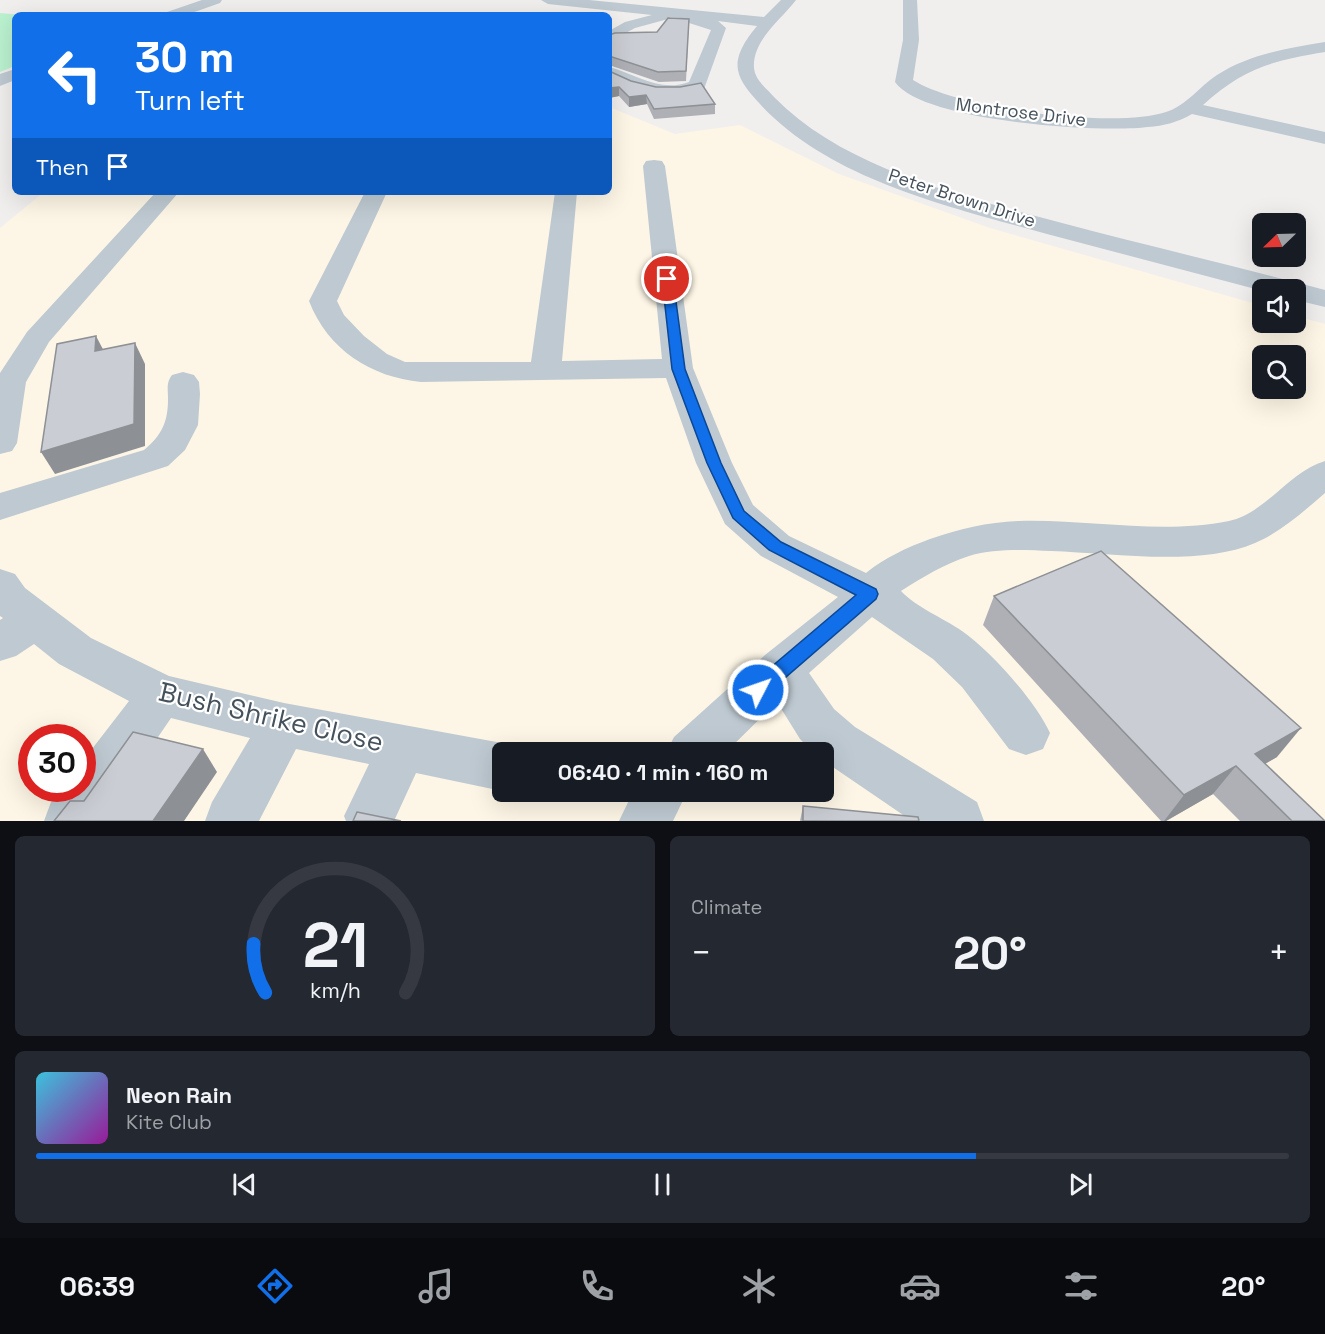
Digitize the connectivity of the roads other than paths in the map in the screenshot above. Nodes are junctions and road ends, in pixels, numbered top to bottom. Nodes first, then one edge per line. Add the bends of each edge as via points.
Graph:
1 (215, 0) edge
2 (548, 0) edge
3 (789, 0) edge
4 (909, 0) edge
5 (181, 12) edge
6 (670, 14) junction
7 (766, 22) junction
8 (612, 35) edge
9 (1325, 47) edge
10 (612, 73) edge
11 (1186, 107) junction
12 (1325, 138) edge
13 (654, 166) dead end
14 (165, 195) edge
15 (375, 195) edge
16 (566, 195) edge
17 (1252, 280) edge
18 (1306, 294) edge
19 (1325, 299) edge
20 (678, 369) junction
21 (545, 371) junction
22 (183, 382) dead end
23 (0, 443) edge
24 (1325, 473) edge
25 (0, 507) edge
26 (0, 585) edge
27 (870, 594) junction
28 (18, 632) edge
29 (781, 669) junction
30 (161, 695) junction
31 (284, 725) junction
32 (1026, 733) dead end
33 (704, 742) edge
34 (403, 747) junction
35 (492, 765) edge
36 (370, 816) edge
37 (70, 821) edge
38 (231, 821) edge
39 (958, 821) edge

1 - 5 street
2 - 6 street
3 - 7 street, Peter Brown Drive
4 - 11 street, Montrose Drive via 911,40 904,82 934,98 1022,116 1120,124 1169,118
6 - 7 street
6 - 8 street via 630,25
6 - 10 street via 720,28 698,85 665,90
7 - 17 street, Peter Brown Drive via 749,53 746,68 767,103 812,138 886,174 966,203
9 - 11 street, Montrose Drive via 1245,65
11 - 12 street
13 - 20 street
14 - 23 street via 37,338 10,382
15 - 21 street via 323,301 333,320 365,352 397,370
16 - 21 street
18 - 19 street
20 - 21 street
20 - 27 street via 738,514 775,546
22 - 25 street via 186,411 180,430 156,458
24 - 27 street via 1278,512 1242,533 1192,542 1019,534 968,541 926,556
26 - 28 street, Bush Shrike Close via 10,600
27 - 29 street
27 - 32 street via 949,646 978,673
28 - 30 street, Bush Shrike Close via 75,651
29 - 33 street
29 - 39 street via 817,724 838,743
30 - 31 street, Bush Shrike Close
30 - 37 street
31 - 34 street, Bush Shrike Close
31 - 38 street
34 - 35 street, Bush Shrike Close
34 - 36 street

